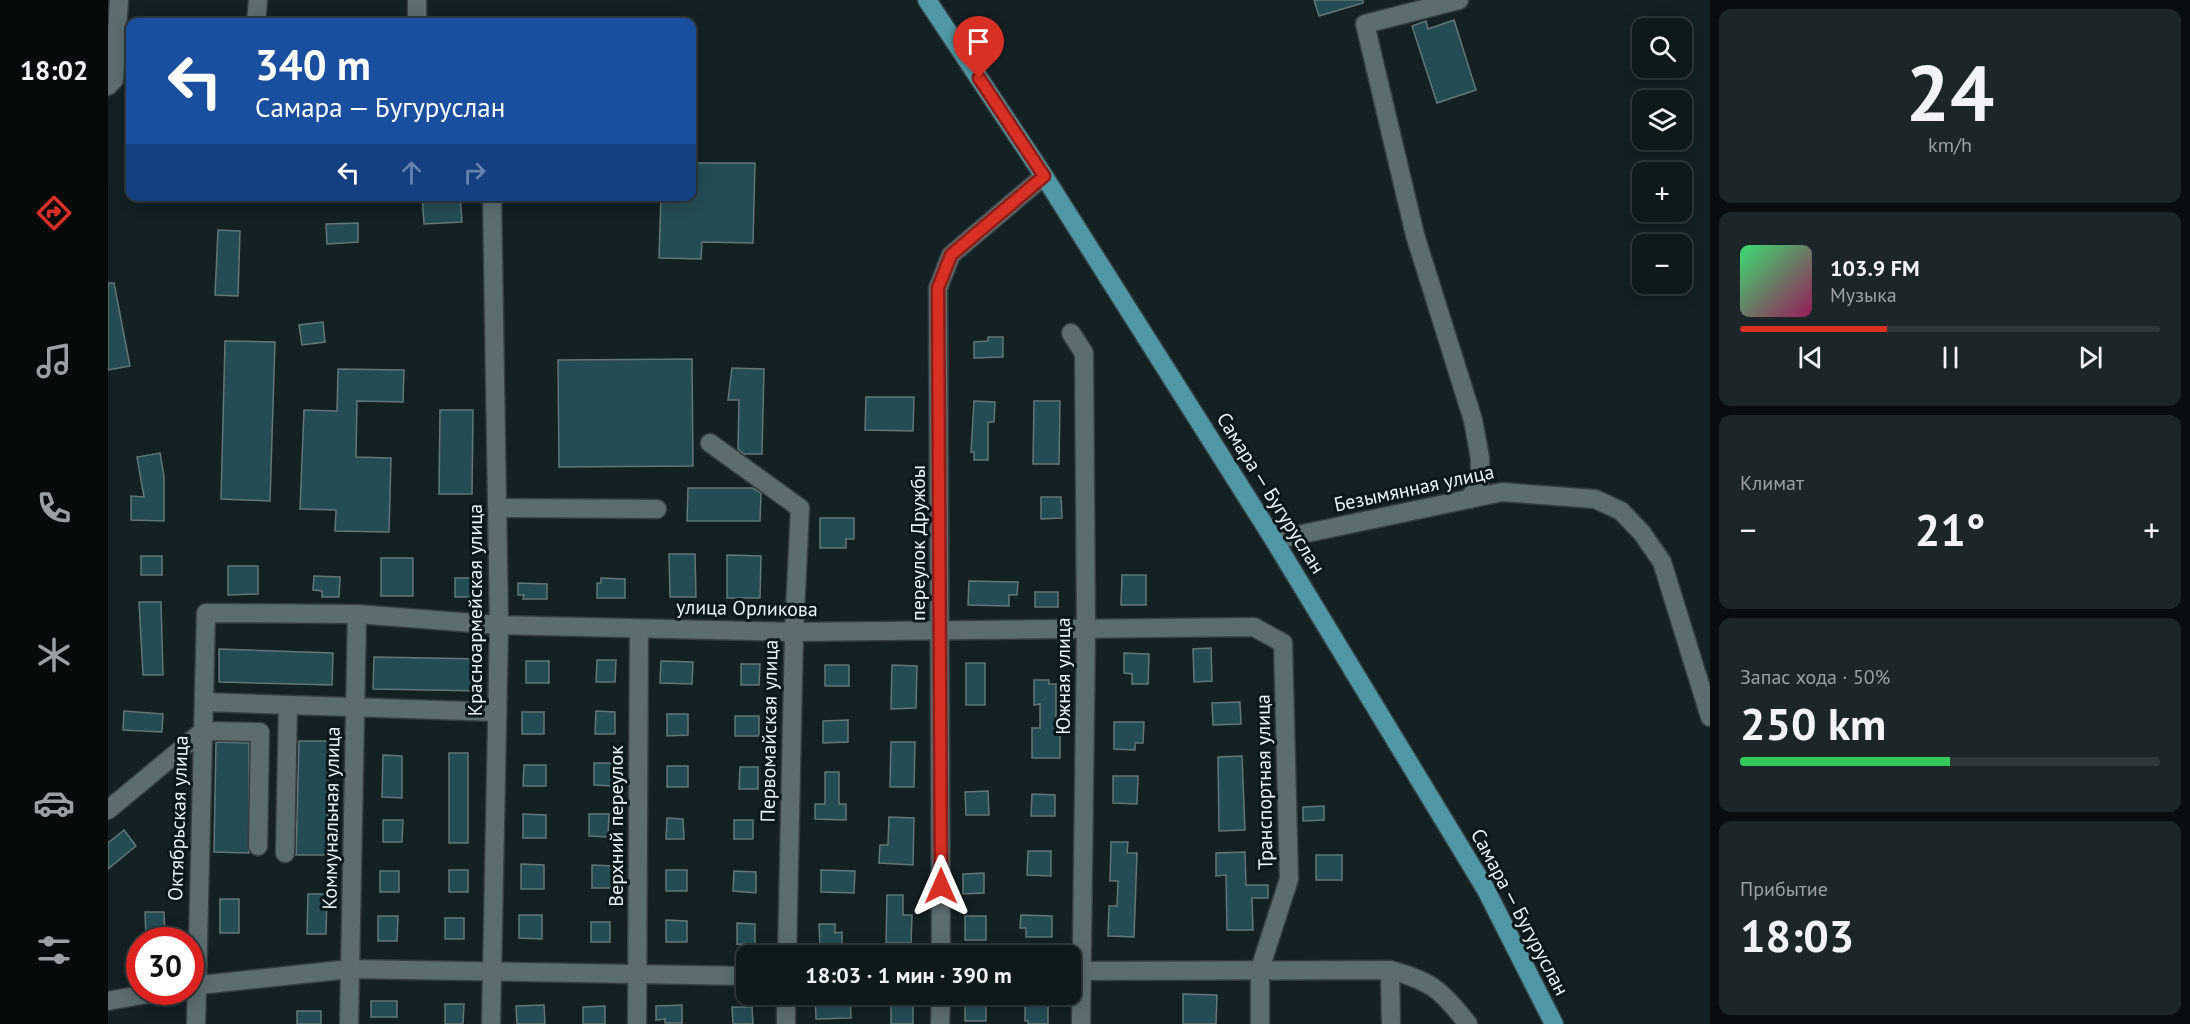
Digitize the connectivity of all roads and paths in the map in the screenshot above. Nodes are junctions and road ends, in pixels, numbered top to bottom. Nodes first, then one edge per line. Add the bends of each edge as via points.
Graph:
1 (119, 0) edge
2 (258, 0) edge
3 (417, 0) edge
4 (927, 0) edge
5 (1459, 0) edge
6 (256, 18) edge
7 (417, 18) edge
8 (117, 82) edge
9 (1044, 176) junction
10 (492, 201) edge
11 (1071, 333) dead end
12 (710, 443) dead end
13 (1469, 499) junction
14 (499, 508) junction
15 (657, 509) dead end
16 (1274, 540) junction
17 (206, 613) joint
18 (357, 614) junction
19 (499, 625) junction
20 (639, 628) junction
21 (1086, 630) junction
22 (794, 632) junction
23 (941, 632) junction
24 (1283, 643) joint
25 (204, 702) junction
26 (288, 705) junction
27 (355, 707) junction
28 (497, 712) junction
29 (1710, 717) edge
30 (203, 731) junction
31 (108, 810) edge
32 (258, 846) dead end
33 (285, 853) dead end
34 (195, 927) edge
35 (787, 945) edge
36 (941, 945) edge
37 (1078, 945) edge
38 (351, 969) junction
39 (1260, 969) junction
40 (1081, 970) edge
41 (1390, 970) junction
42 (492, 973) junction
43 (637, 974) junction
44 (736, 976) edge
45 (204, 984) edge
46 (126, 998) edge
47 (108, 1001) edge
48 (195, 1005) edge
49 (786, 1005) edge
50 (940, 1005) edge
51 (1080, 1005) edge
52 (196, 1024) edge
53 (349, 1024) edge
54 (491, 1024) edge
55 (637, 1024) edge
56 (786, 1024) edge
57 (940, 1024) edge
58 (1081, 1024) edge
59 (1260, 1024) edge
60 (1391, 1024) edge
61 (1468, 1024) edge
62 (1554, 1024) edge

1 - 8 street
2 - 6 street
3 - 7 street
4 - 9 main road, Самара — Бугуруслан
5 - 13 street via 1365,24 1415,235 1473,420 1480,458 1479,482
9 - 16 main road, Самара — Бугуруслан
9 - 23 street, переулок Дружбы via 951,255 938,288
10 - 14 street, Красноармейская улица
11 - 21 street, Южная улица via 1084,353
12 - 22 street, Первомайская улица via 800,508
13 - 16 street, Безымянная улица
13 - 29 street, Безымянная улица via 1502,492 1544,493 1595,499 1621,511 1662,562
14 - 15 street
14 - 19 street, Красноармейская улица
16 - 62 main road, Самара — Бугуруслан via 1485,888
17 - 18 street, улица Орликова
17 - 25 street, Октябрьская улица
18 - 19 street, улица Орликова
18 - 27 street, Коммунальная улица
19 - 20 street, улица Орликова
19 - 28 street, Красноармейская улица
20 - 22 street, улица Орликова
20 - 43 street, Верхний переулок
21 - 23 street, улица Орликова
21 - 24 street, улица Орликова via 1254,627
21 - 37 street, Южная улица
22 - 23 street, улица Орликова
22 - 35 street, Первомайская улица
23 - 36 street, переулок Дружбы
24 - 39 street, Транспортная улица via 1289,879
25 - 26 street
25 - 30 street, Октябрьская улица
26 - 27 street
26 - 33 street
27 - 28 street
27 - 38 street, Коммунальная улица
28 - 42 street, Красноармейская улица
30 - 31 street
30 - 32 street via 260,732
30 - 34 street, Октябрьская улица
38 - 42 street
38 - 45 street
38 - 53 street, Коммунальная улица
39 - 40 street
39 - 41 street
39 - 59 street, Транспортная улица
41 - 60 street
41 - 61 street via 1418,977 1444,994
42 - 43 street
42 - 54 street, Красноармейская улица
43 - 44 street
43 - 55 street, Верхний переулок
46 - 47 street
48 - 52 street, Октябрьская улица
49 - 56 street
50 - 57 street
51 - 58 street, Южная улица

